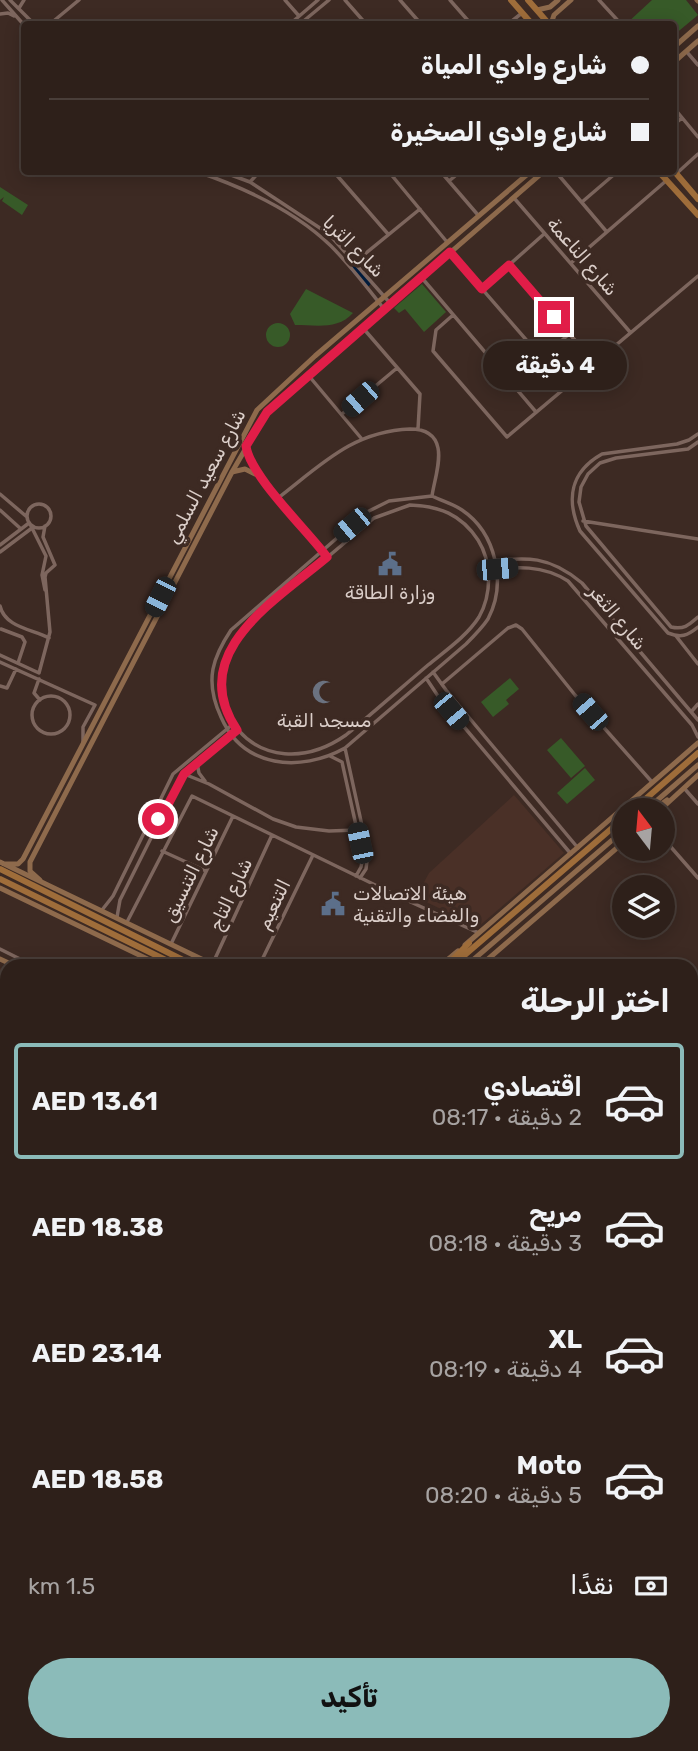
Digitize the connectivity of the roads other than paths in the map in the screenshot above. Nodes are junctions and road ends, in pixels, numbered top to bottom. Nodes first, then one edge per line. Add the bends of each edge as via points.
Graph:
1 (3, 0) edge
2 (10, 0) edge
3 (24, 0) edge
4 (79, 0) edge
5 (285, 0) edge
6 (318, 0) edge
7 (329, 0) edge
8 (345, 0) edge
9 (400, 0) edge
10 (450, 0) edge
11 (511, 0) edge
12 (528, 0) edge
13 (558, 0) edge
14 (571, 0) edge
15 (599, 0) edge
16 (0, 6) edge
17 (550, 7) junction
18 (19, 8) junction
19 (537, 10) junction
20 (522, 13) junction
21 (0, 14) edge
22 (554, 15) junction
23 (299, 16) junction
24 (20, 20) joint
25 (31, 21) edge
26 (54, 21) edge
27 (293, 21) edge
28 (304, 21) edge
29 (363, 21) edge
30 (418, 21) edge
31 (468, 21) edge
32 (513, 21) edge
33 (529, 21) edge
34 (547, 21) edge
35 (551, 21) edge
36 (618, 21) edge
37 (698, 26) edge
38 (698, 41) edge
39 (677, 44) edge
40 (686, 51) junction
41 (677, 59) edge
42 (698, 65) edge
43 (677, 112) edge
44 (682, 118) junction
45 (677, 122) edge
46 (698, 137) edge
47 (698, 154) edge
48 (677, 170) edge
49 (677, 174) edge
50 (206, 175) edge
51 (231, 175) edge
52 (256, 175) edge
53 (337, 175) edge
54 (444, 175) edge
55 (456, 175) edge
56 (527, 175) edge
57 (540, 175) edge
58 (559, 175) edge
59 (614, 175) edge
60 (662, 175) edge
61 (394, 177) edge
62 (667, 180) junction
63 (449, 181) junction
64 (250, 182) junction
65 (508, 191) junction
66 (514, 198) junction
67 (698, 199) edge
68 (582, 202) junction
69 (420, 209) junction
70 (479, 215) junction
71 (698, 215) edge
72 (606, 231) junction
73 (388, 234) junction
74 (544, 234) junction
75 (447, 242) junction
76 (450, 252) junction
77 (355, 262) junction
78 (572, 263) junction
79 (509, 265) junction
80 (698, 276) edge
81 (421, 278) junction
82 (482, 289) junction
83 (381, 300) junction
84 (390, 303) junction
85 (384, 309) junction
86 (453, 315) junction
87 (363, 328) junction
88 (631, 332) junction
89 (569, 334) junction
90 (542, 358) junction
91 (595, 363) junction
92 (397, 368) junction
93 (309, 376) junction
94 (512, 384) junction
95 (536, 412) junction
96 (342, 415) junction
97 (418, 429) junction
98 (698, 434) edge
99 (361, 438) junction
100 (698, 442) edge
101 (246, 446) junction
102 (232, 472) junction
103 (259, 476) junction
104 (573, 489) junction
105 (581, 490) junction
106 (0, 494) edge
107 (432, 496) junction
108 (278, 498) junction
109 (0, 510) edge
110 (27, 517) junction
111 (583, 521) junction
112 (601, 524) junction
113 (30, 525) junction
114 (46, 526) junction
115 (21, 529) junction
116 (596, 538) junction
117 (698, 539) edge
118 (0, 545) edge
119 (322, 550) junction
120 (0, 552) edge
121 (327, 557) junction
122 (515, 559) junction
123 (496, 561) junction
124 (486, 562) junction
125 (515, 568) junction
126 (497, 569) junction
127 (488, 571) junction
128 (48, 602) junction
129 (0, 606) edge
130 (698, 617) edge
131 (698, 627) edge
132 (0, 630) edge
133 (676, 636) junction
134 (49, 638) junction
135 (0, 655) edge
136 (697, 660) edge
137 (0, 662) edge
138 (18, 663) junction
139 (16, 668) junction
140 (433, 672) junction
141 (426, 678) junction
142 (39, 679) junction
143 (0, 685) edge
144 (443, 685) junction
145 (437, 693) junction
146 (40, 700) junction
147 (698, 704) edge
148 (690, 710) junction
149 (682, 714) junction
150 (698, 720) edge
151 (233, 724) junction
152 (226, 729) junction
153 (237, 730) junction
154 (230, 735) junction
155 (698, 737) edge
156 (211, 741) junction
157 (698, 743) edge
158 (84, 745) junction
159 (215, 747) junction
160 (345, 748) junction
161 (698, 753) edge
162 (330, 756) junction
163 (197, 763) junction
164 (698, 765) edge
165 (512, 767) junction
166 (184, 774) junction
167 (503, 774) junction
168 (698, 775) edge
169 (652, 782) junction
170 (209, 784) junction
171 (684, 788) junction
172 (647, 798) edge
173 (660, 798) edge
174 (670, 798) edge
175 (673, 798) edge
176 (698, 804) edge
177 (153, 814) junction
178 (233, 816) junction
179 (161, 818) junction
180 (149, 823) junction
181 (156, 827) junction
182 (612, 828) edge
183 (357, 830) junction
184 (272, 835) junction
185 (568, 836) junction
186 (612, 839) edge
187 (561, 842) junction
188 (578, 848) junction
189 (162, 851) junction
190 (612, 852) edge
191 (676, 853) edge
192 (571, 854) junction
193 (313, 855) junction
194 (29, 856) junction
195 (1, 866) edge
196 (206, 871) junction
197 (123, 875) junction
198 (358, 877) junction
199 (131, 878) junction
200 (698, 878) edge
201 (0, 879) edge
202 (40, 880) junction
203 (0, 888) edge
204 (113, 896) junction
205 (120, 900) junction
206 (102, 910) junction
207 (117, 918) junction
208 (127, 922) junction
209 (480, 933) junction
210 (469, 943) junction
211 (172, 944) junction
212 (0, 949) edge
213 (20, 959) edge
214 (147, 959) edge
215 (164, 959) edge
216 (181, 959) edge
217 (202, 959) edge
218 (217, 959) edge
219 (262, 959) edge
220 (449, 959) edge
221 (453, 959) edge
222 (460, 959) edge
223 (475, 959) edge
224 (488, 959) edge

1 - 16 street
1 - 24 street
2 - 18 street
3 - 18 street
4 - 26 street
5 - 23 street
6 - 23 street
7 - 28 street
8 - 29 street
9 - 30 street
10 - 31 street
11 - 20 main road
12 - 19 main road
13 - 17 street
14 - 22 street
15 - 36 street
17 - 19 street
17 - 22 street
18 - 25 street
19 - 34 main road
20 - 32 street
20 - 33 main road
21 - 24 street via 11,13
22 - 35 street
23 - 27 street
37 - 39 street
38 - 40 street
40 - 41 street
40 - 42 street
43 - 44 street
44 - 45 street
44 - 46 street
47 - 48 street
49 - 67 main road
50 - 83 street, شارع الثريا via 247,190 316,233
51 - 64 street, شارع الثريا
52 - 64 street
53 - 73 street
54 - 63 street
55 - 63 street
56 - 65 street, شارع سعيد السلمي
57 - 66 street, شارع سعيد السلمي
58 - 68 street
59 - 68 street
60 - 62 main road
61 - 69 street
62 - 71 main road
62 - 72 street
63 - 70 street
64 - 77 street, شارع الثريا via 329,234
65 - 66 street
65 - 70 street, شارع سعيد السلمي
66 - 74 street, شارع الناعمة
66 - 76 street, شارع سعيد السلمي
68 - 72 street
69 - 73 street
69 - 75 street
70 - 75 street, شارع سعيد السلمي
72 - 78 street
73 - 77 street
74 - 78 street, شارع الناعمة
74 - 79 street
75 - 83 street, شارع سعيد السلمي
76 - 81 street, شارع سعيد السلمي
76 - 82 street
77 - 83 street, شارع الثريا
78 - 88 street, شارع الناعمة
79 - 82 street
79 - 89 street
80 - 88 street
81 - 84 street, شارع سعيد السلمي
81 - 86 street
82 - 90 street
83 - 84 street, شارع الثريا
83 - 85 street, شارع الثريا
83 - 158 street, شارع سعيد السلمي via 257,410
84 - 85 street, شارع سعيد السلمي
85 - 87 street, شارع سعيد السلمي
86 - 94 street
86 - 95 street via 436,330 433,351 507,436
87 - 92 street
87 - 93 street, شارع سعيد السلمي
88 - 91 street
89 - 90 street
89 - 91 street
90 - 94 street
91 - 95 street
92 - 96 street
92 - 97 street via 420,394
93 - 96 street
93 - 101 street, شارع سعيد السلمي via 267,412
94 - 95 street
96 - 99 street
97 - 99 street
97 - 107 street via 431,434 438,446
98 - 104 street via 677,444 602,454 585,466
99 - 108 street
100 - 105 street via 688,449 600,463
101 - 102 street, شارع سعيد السلمي
101 - 103 street
102 - 103 street via 245,469
102 - 194 street, شارع سعيد السلمي
103 - 108 street
104 - 105 street
104 - 133 street via 573,515 580,531 668,633
105 - 111 street
106 - 110 street
107 - 119 street via 379,505
107 - 123 street via 475,522 488,538
108 - 119 street
109 - 115 street
110 - 113 street
110 - 114 street via 31,507 45,505 51,517
111 - 112 street
111 - 116 street
112 - 116 street
112 - 117 street
113 - 114 street
113 - 115 street
113 - 120 street
113 - 128 street via 46,556 41,575
114 - 128 street via 43,537 55,565 45,577
115 - 118 street
116 - 130 street via 671,628 686,627
119 - 121 street
119 - 152 street via 239,621 219,649 212,680
121 - 124 street via 374,519 396,508 422,505 459,518 481,544
121 - 151 street via 236,637 223,667 222,687 223,703
122 - 123 street, شارع الثغر
122 - 125 street
122 - 148 street, شارع الثغر via 538,559 567,570
123 - 124 street, شارع الثغر
123 - 126 street
124 - 127 street
125 - 126 street, شارع الثغر
125 - 149 street, شارع الثغر via 556,573 568,581
126 - 127 street, شارع الثغر
126 - 140 street via 495,601 488,618
127 - 153 street via 482,611 471,627 333,744 311,753 280,754
128 - 134 street
129 - 134 street via 8,621
131 - 133 street
132 - 138 street via 25,642
133 - 136 street
134 - 138 street via 39,673
135 - 138 street
137 - 139 street
139 - 142 street
139 - 143 street via 7,688
140 - 141 street
140 - 144 street
141 - 145 street
141 - 160 street
142 - 146 street via 34,693
142 - 158 street via 95,705 83,727
144 - 145 street
144 - 165 street
144 - 169 street via 516,625
145 - 167 street
146 - 146 street via 32,712 34,724 49,734 61,732 69,722 66,704 50,696
147 - 148 street
148 - 149 street
148 - 150 street, شارع الثغر
149 - 155 street, شارع الثغر
151 - 152 street
151 - 153 street
152 - 154 street
152 - 156 street
153 - 154 street
154 - 159 street
154 - 162 street via 252,752 279,762 297,764
156 - 159 street
156 - 177 street via 173,774
157 - 169 street
158 - 194 street, شارع سعيد السلمي
159 - 163 street
160 - 162 street
160 - 198 street via 368,853 366,869
161 - 172 main road
162 - 183 street via 342,762
163 - 166 street
163 - 170 street
164 - 173 street
165 - 167 street
165 - 185 street
166 - 170 street
166 - 179 street
167 - 187 street
168 - 171 street
169 - 188 street
170 - 183 street via 296,827
171 - 174 street
171 - 175 street
171 - 176 street
177 - 179 street
177 - 180 street
178 - 184 street
178 - 189 street via 192,796
178 - 196 street, شارع التنسيق
179 - 181 street
180 - 181 street
180 - 197 street
181 - 199 street
182 - 222 main road
183 - 198 street via 363,862
184 - 193 street
184 - 218 street, شارع التاج
185 - 187 street
185 - 188 street
186 - 223 street
187 - 192 street
188 - 192 street
189 - 196 street
189 - 208 street
190 - 224 street
191 - 200 street
192 - 209 street
193 - 198 street
193 - 219 street, التنعيم
194 - 195 street via 18,864
194 - 202 street, شارع سعيد السلمي via 28,868
195 - 202 street
195 - 216 main road
196 - 211 street, شارع التنسيق
197 - 199 street
197 - 204 street
198 - 209 street
199 - 205 street
201 - 215 main road
202 - 206 street
203 - 214 street
204 - 205 street
204 - 206 street
205 - 207 street
206 - 207 street
207 - 208 street
208 - 211 street
209 - 210 street
210 - 220 street
210 - 221 main road
211 - 217 street
212 - 213 street

